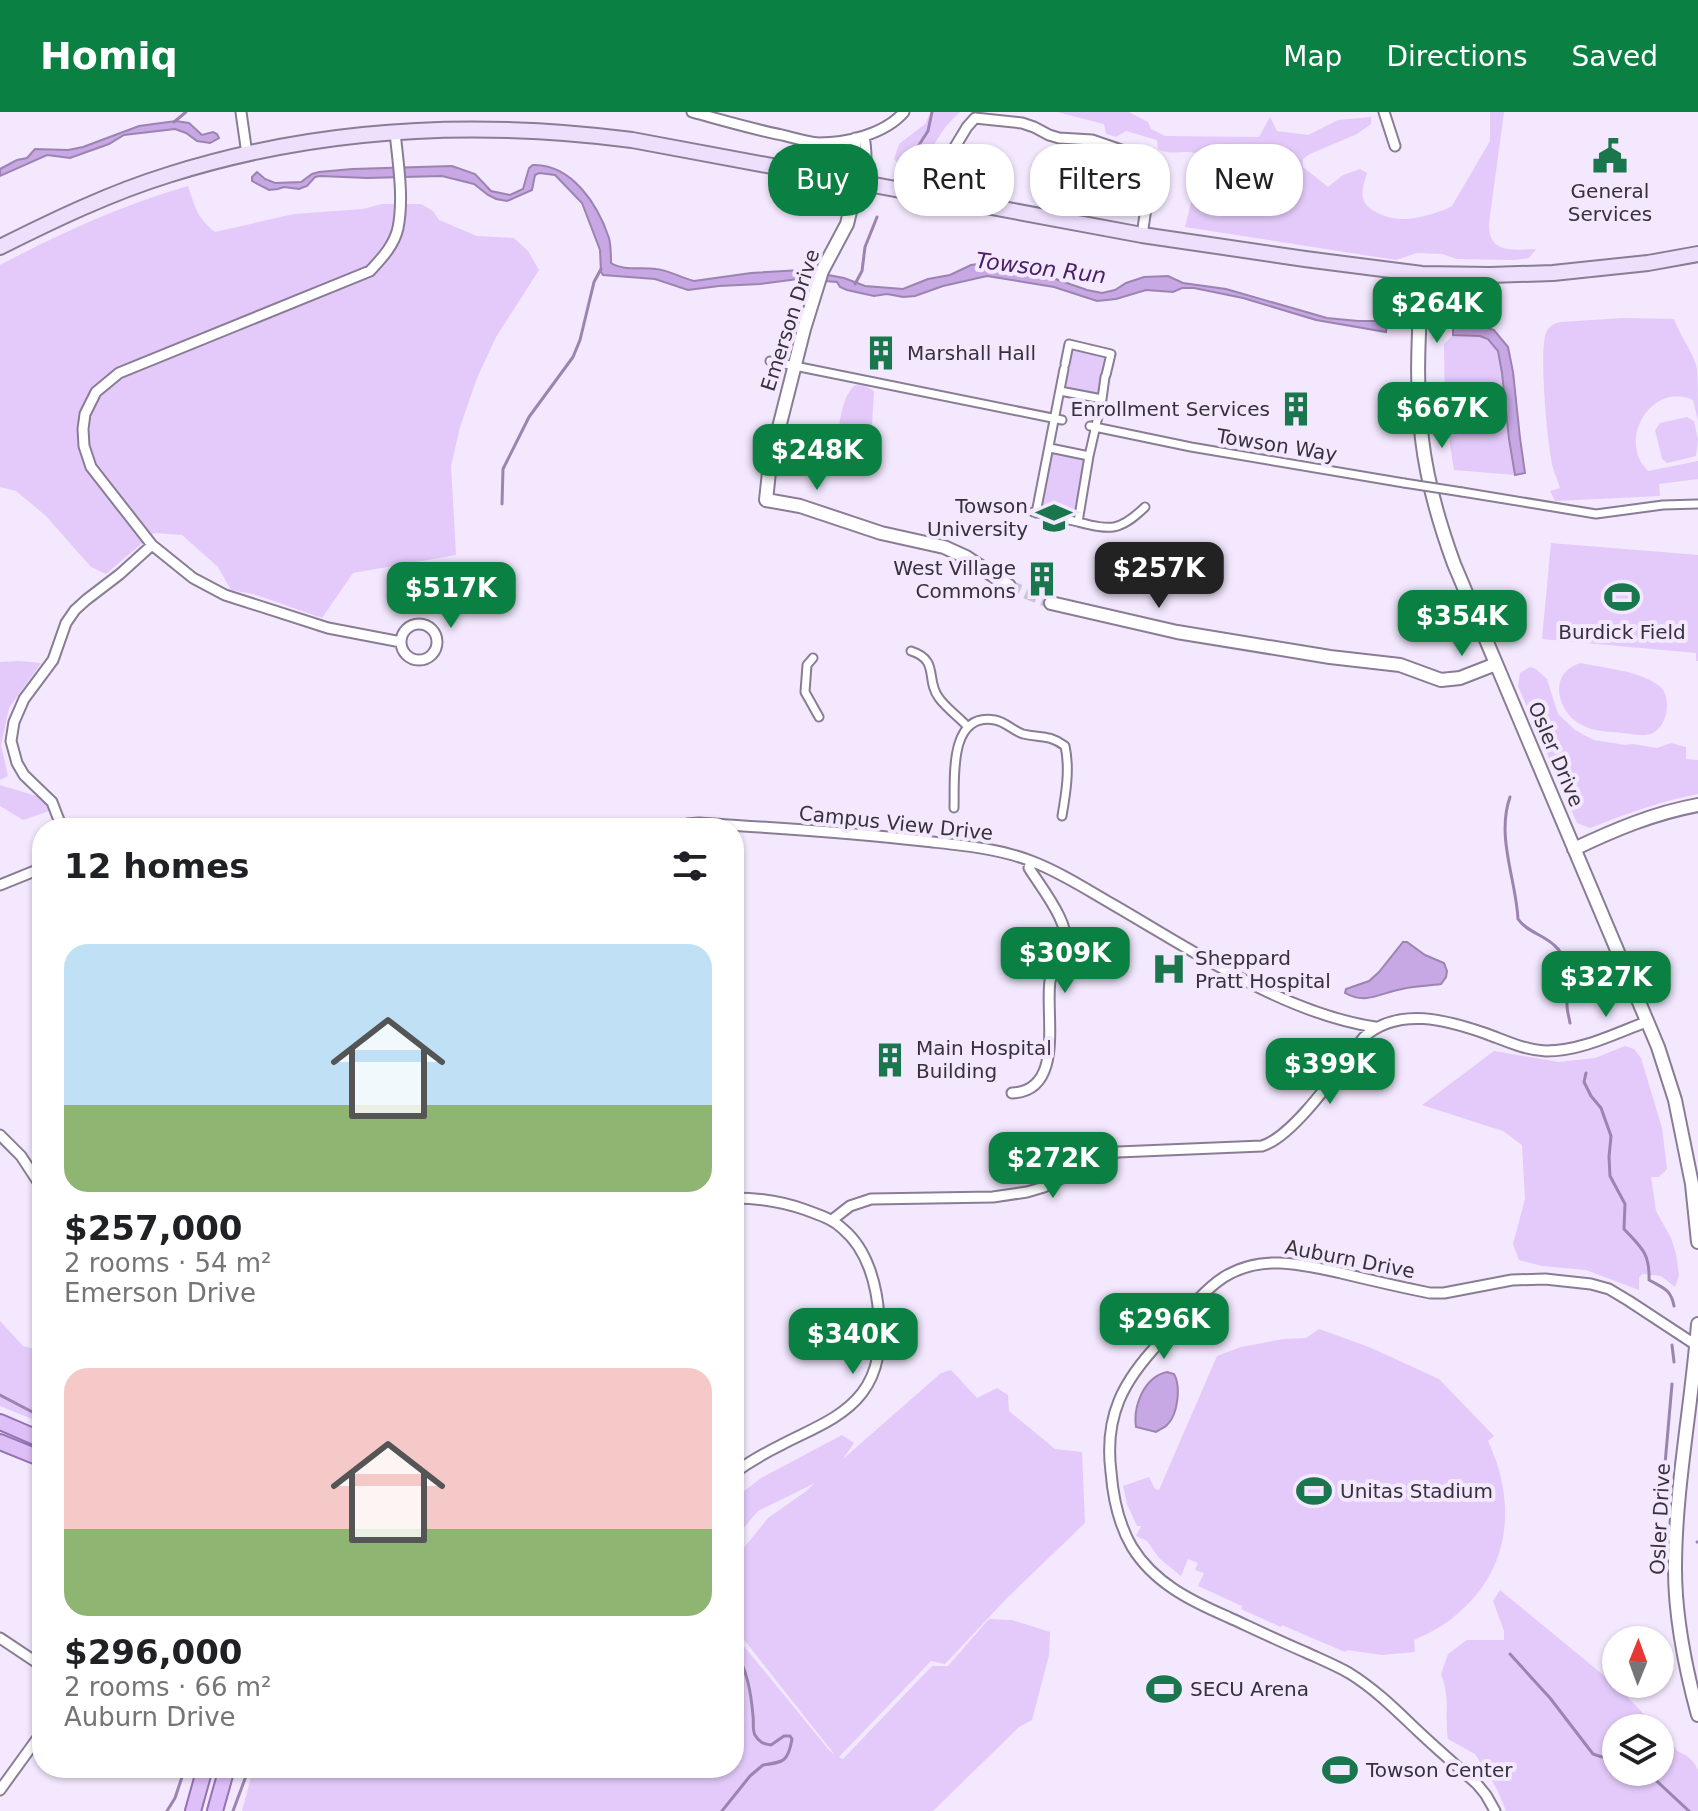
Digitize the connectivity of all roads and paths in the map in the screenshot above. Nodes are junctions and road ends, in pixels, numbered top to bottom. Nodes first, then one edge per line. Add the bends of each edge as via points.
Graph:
1 (241, 112) edge
2 (692, 112) edge
3 (904, 112) edge
4 (1384, 112) edge
5 (395, 132) junction
6 (860, 137) junction
7 (863, 144) edge
8 (957, 144) edge
9 (1395, 146) dead end
10 (247, 154) junction
11 (768, 165) edge
12 (1014, 212) edge
13 (849, 216) edge
14 (1142, 235) junction
15 (0, 247) edge
16 (1698, 254) edge
17 (1422, 274) junction
18 (770, 361) dead end
19 (793, 367) junction
20 (1060, 391) junction
21 (1102, 399) junction
22 (1059, 420) junction
23 (1093, 426) junction
24 (1050, 448) junction
25 (1089, 456) junction
26 (1698, 504) edge
27 (1145, 507) dead end
28 (1078, 522) junction
29 (152, 545) junction
30 (1009, 586) tunnel mouth
31 (1051, 603) tunnel mouth
32 (401, 642) dead end
33 (911, 651) dead end
34 (813, 658) dead end
35 (1496, 664) junction
36 (819, 717) dead end
37 (967, 726) junction
38 (1698, 805) edge
39 (954, 808) dead end
40 (1062, 816) dead end
41 (58, 818) edge
42 (744, 826) edge
43 (1574, 849) junction
44 (1031, 861) junction
45 (32, 872) edge
46 (0, 885) edge
47 (1646, 1022) junction
48 (1375, 1027) junction
49 (1012, 1093) dead end
50 (0, 1135) edge
51 (1693, 1160) edge
52 (32, 1173) edge
53 (744, 1198) edge
54 (832, 1220) junction
55 (1698, 1242) edge
56 (1698, 1324) edge
57 (1696, 1345) edge
58 (0, 1422) edge
59 (32, 1436) edge
60 (0, 1442) edge
61 (32, 1455) edge
62 (744, 1467) edge
63 (0, 1638) edge
64 (32, 1659) edge
65 (1698, 1715) edge
66 (32, 1746) edge
67 (202, 1778) edge
68 (224, 1778) edge
69 (0, 1790) edge
70 (193, 1811) edge
71 (215, 1811) edge
72 (1495, 1811) edge

1 - 10 street
2 - 6 street via 819,143
3 - 6 street via 891,124
4 - 9 street
5 - 10 main road
5 - 11 main road via 514,129 600,136
5 - 29 street via 401,195 398,228 370,271 119,373 96,392 83,429 91,467
6 - 7 street
8 - 14 street via 975,118 1022,123 1059,138 1092,140 1153,161
10 - 15 main road via 134,187
12 - 14 main road
13 - 19 street, Emerson Drive via 822,271
14 - 17 main road
16 - 17 main road via 1568,272
17 - 35 street, Osler Drive via 1419,401 1427,473 1446,542
18 - 19 street
19 - 22 street
19 - 30 street, Emerson Drive via 766,500 944,547
20 - 21 street
20 - 21 street via 1069,344 1111,354
20 - 22 street
21 - 23 street
22 - 24 street
23 - 25 street
23 - 26 street, Towson Way, bridge via 1596,514
24 - 25 street
24 - 28 street via 1034,512
25 - 28 street
27 - 28 street via 1117,527
29 - 32 street via 193,578 225,595 328,628
29 - 41 street via 75,610 53,660 14,722 11,741 17,763 52,802
31 - 35 street via 1177,632 1400,665 1441,680
33 - 37 street via 927,660 936,695
34 - 36 street via 807,665 805,692
35 - 43 street, Osler Drive
37 - 39 street via 956,756
37 - 40 street via 998,720 1022,734 1056,739 1065,746
38 - 43 street via 1640,820
42 - 44 street, Campus View Drive via 903,838
43 - 47 street, Osler Drive
44 - 48 street, Campus View Drive via 1288,1000 1326,1016
44 - 49 street via 1029,868 1063,926 1066,950 1050,981 1045,1071 1026,1091
45 - 46 street
47 - 48 street, Campus View Drive via 1577,1047 1546,1051 1426,1019
47 - 51 street, Osler Drive
48 - 54 street via 1296,1123 1271,1144 1118,1152 1027,1192 871,1199
50 - 52 street
51 - 55 street, Osler Drive
53 - 54 street via 779,1201
54 - 62 street via 856,1243 873,1280 880,1335 873,1374 863,1392 838,1415
56 - 57 street, Osler Drive
57 - 65 street, Osler Drive via 1675,1572 1684,1659
57 - 72 street, Auburn Drive via 1609,1289 1591,1284 1512,1280 1430,1293 1307,1265 1268,1262 1241,1269 1210,1289 1143,1360 1119,1398 1109,1444 1112,1484 1123,1530 1148,1568 1191,1600 1358,1679 1477,1784
58 - 59 main road
60 - 61 main road
63 - 64 street
66 - 69 street
67 - 70 main road
68 - 71 main road

